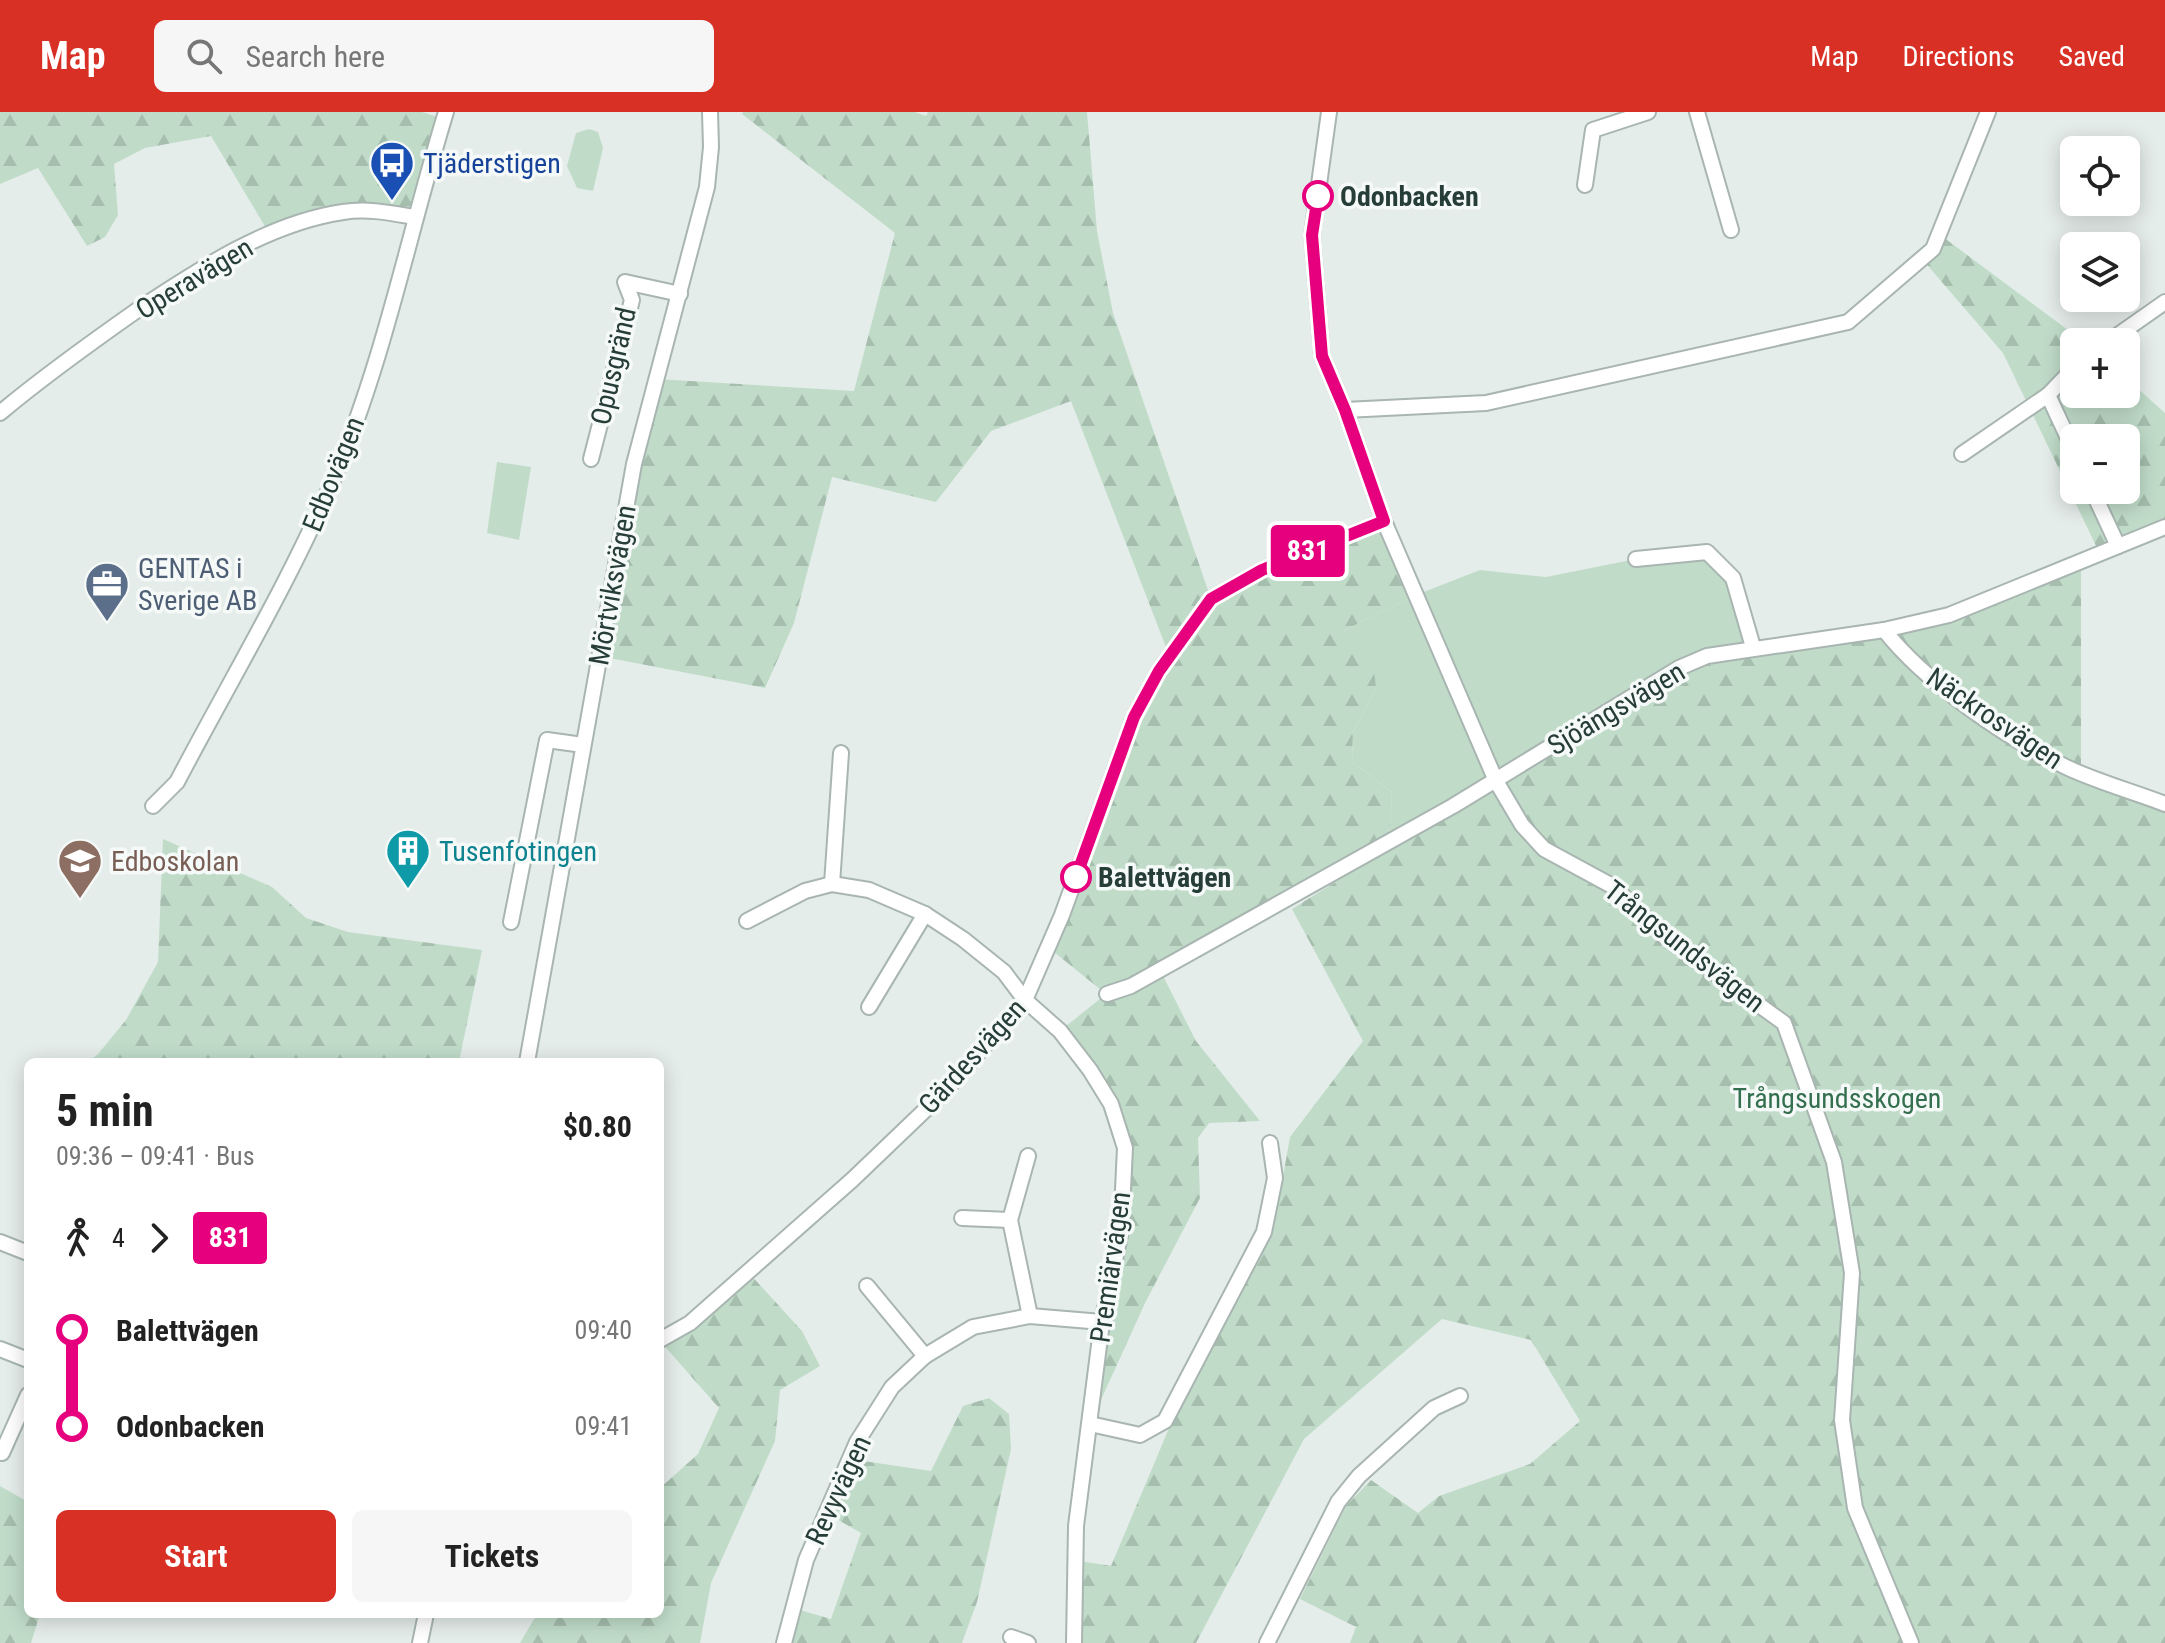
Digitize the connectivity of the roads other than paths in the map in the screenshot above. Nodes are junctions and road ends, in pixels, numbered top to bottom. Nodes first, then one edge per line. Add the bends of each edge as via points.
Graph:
1 (446, 112) edge
2 (710, 112) edge
3 (1329, 112) edge
4 (1648, 112) edge
5 (1697, 112) edge
6 (1988, 112) edge
7 (1585, 185) dead end
8 (415, 217) junction
9 (1731, 230) dead end
10 (680, 294) junction
11 (2165, 302) edge
12 (2128, 328) edge
13 (2060, 383) edge
14 (2048, 395) junction
15 (1345, 410) junction
16 (0, 413) edge
17 (2061, 424) edge
18 (1962, 454) dead end
19 (591, 459) dead end
20 (2098, 504) edge
21 (1384, 521) junction
22 (2165, 527) edge
23 (2118, 546) junction
24 (1636, 559) dead end
25 (1884, 630) junction
26 (1753, 647) junction
27 (583, 745) junction
28 (841, 753) dead end
29 (1496, 781) junction
30 (2165, 804) edge
31 (153, 806) dead end
32 (832, 884) junction
33 (925, 914) junction
34 (747, 921) dead end
35 (511, 922) dead end
36 (1107, 994) dead end
37 (1025, 1000) junction
38 (869, 1007) dead end
39 (528, 1058) edge
40 (1270, 1143) dead end
41 (1028, 1156) dead end
42 (962, 1218) dead end
43 (1010, 1220) junction
44 (0, 1242) edge
45 (24, 1251) edge
46 (867, 1286) dead end
47 (1030, 1316) junction
48 (1102, 1322) junction
49 (664, 1338) edge
50 (0, 1349) edge
51 (925, 1356) junction
52 (24, 1358) edge
53 (1460, 1396) dead end
54 (24, 1404) edge
55 (1090, 1424) junction
56 (2, 1453) dead end
57 (425, 1618) edge
58 (1011, 1637) dead end
59 (420, 1643) edge
60 (784, 1643) edge
61 (1028, 1643) edge
62 (1074, 1643) edge
63 (1267, 1643) edge
64 (1911, 1643) edge

1 - 8 street, Edbovägen
2 - 10 street, Mörtviksvägen via 707,187
3 - 15 street, Trångsundsvägen via 1312,235 1322,356
4 - 7 street via 1593,130
5 - 9 street
6 - 15 street via 1933,249 1848,322 1486,403
8 - 16 street, Operavägen via 373,210 343,212 269,233 184,279 52,369
8 - 31 street, Edbovägen via 369,384 337,472 299,556 177,782
10 - 19 street, Opusgränd via 625,282 632,300
10 - 27 street, Mörtviksvägen via 634,464
11 - 12 street
13 - 14 street
14 - 17 street
14 - 18 street
15 - 21 street, Trångsundsvägen
20 - 23 street
21 - 29 street, Trångsundsvägen
21 - 37 street, Gärdesvägen via 1262,570 1211,599 1159,671 1134,717
22 - 23 street, Sjöängsvägen
23 - 25 street, Sjöängsvägen via 1949,615
24 - 26 street via 1707,552 1733,578
25 - 26 street, Sjöängsvägen
25 - 30 street, Näckrosvägen via 1939,685 2019,740 2069,769
26 - 29 street, Sjöängsvägen via 1679,668
27 - 35 street via 547,740
27 - 39 street, Mörtviksvägen
28 - 32 street
29 - 36 street, Sjöängsvägen via 1131,986
29 - 64 street, Trångsundsvägen via 1522,825 1544,849 1614,887 1665,937 1784,1023 1834,1162 1852,1273 1842,1420 1855,1508
32 - 33 street via 869,890
32 - 34 street via 805,891
33 - 37 street via 1004,972
33 - 38 street
37 - 48 street, Premiärvägen via 1060,1031 1090,1070 1111,1104 1125,1148 1121,1231
37 - 49 street, Gärdesvägen via 945,1091 852,1180 690,1323
40 - 55 street via 1275,1178 1264,1232 1165,1421 1140,1435
41 - 43 street
42 - 43 street
43 - 47 street
44 - 45 street
46 - 51 street
47 - 48 street, Revyvägen
47 - 51 street, Revyvägen via 973,1327
48 - 55 street, Premiärvägen
50 - 52 street
51 - 60 street, Revyvägen via 892,1387 857,1442 806,1560
53 - 63 street via 1434,1408 1338,1502
54 - 56 street
55 - 62 street, Premiärvägen via 1073,1560
57 - 59 street
58 - 61 street

